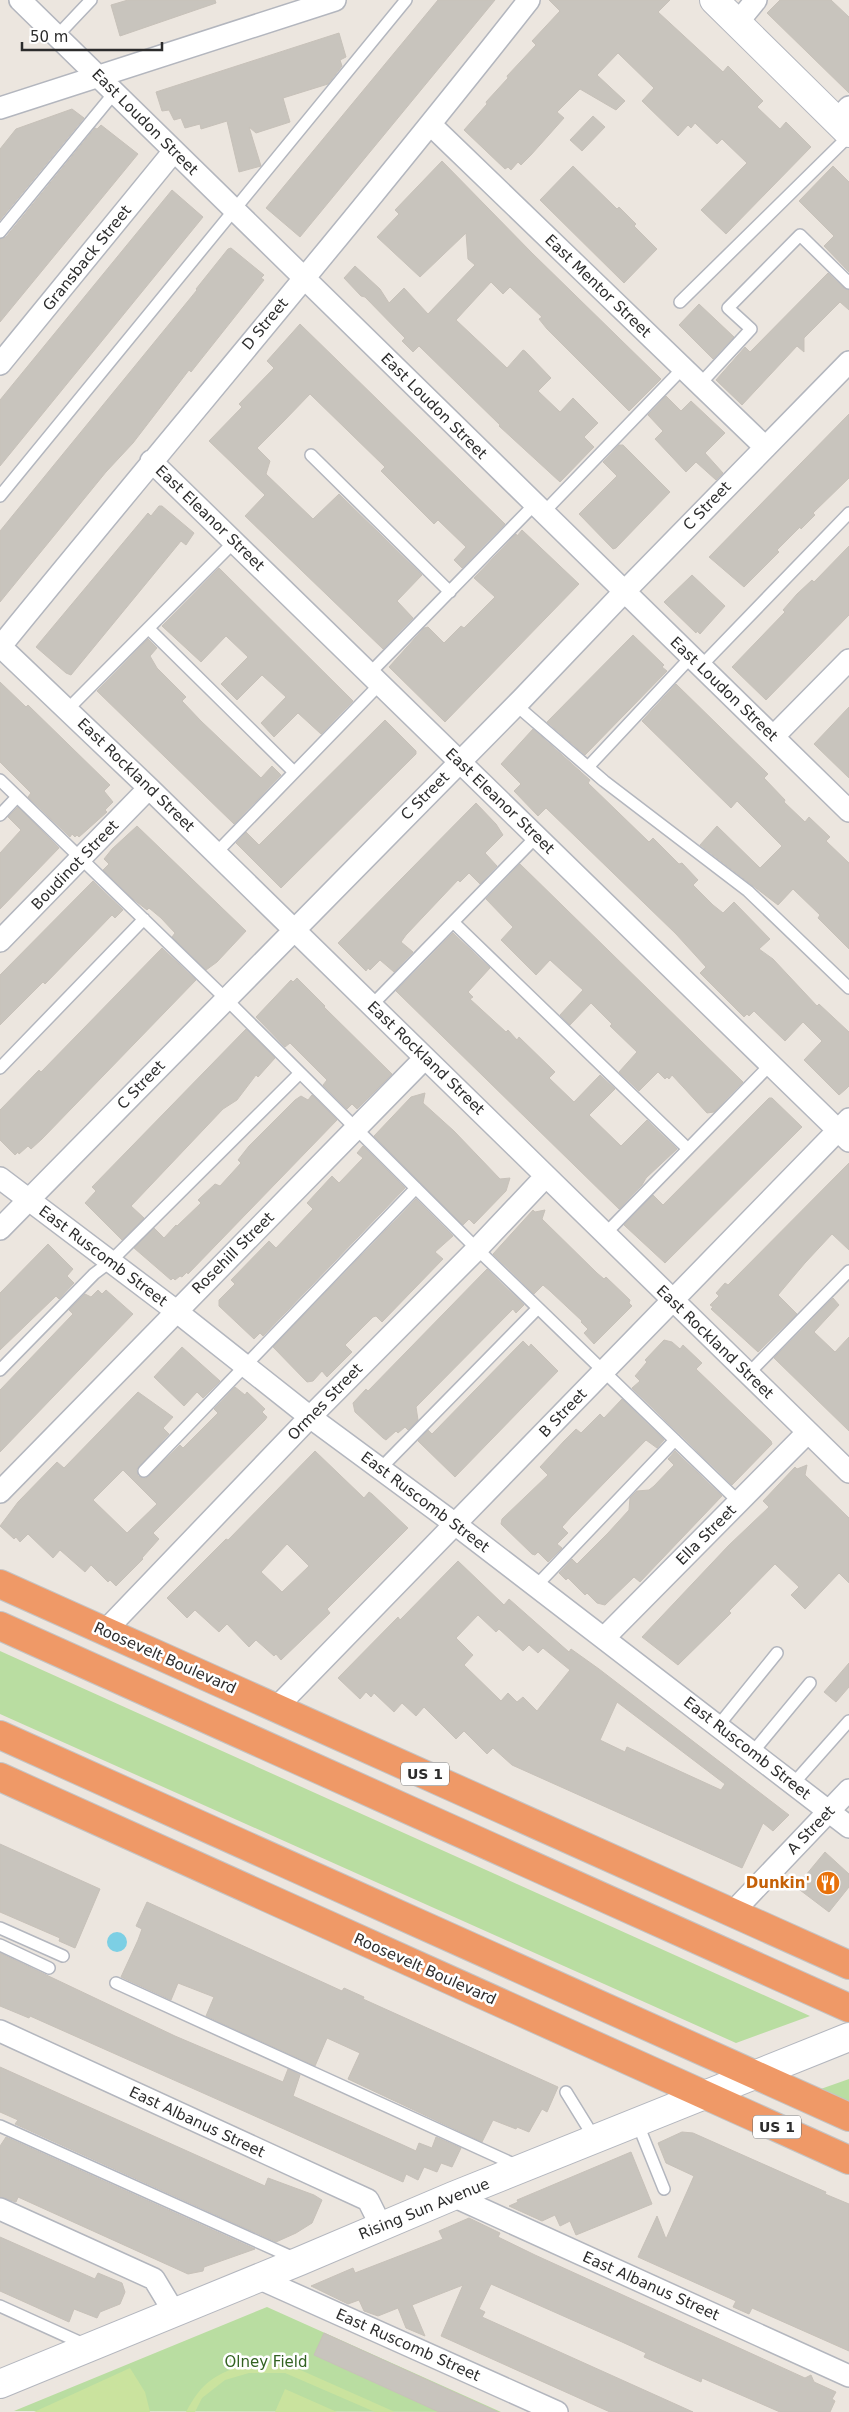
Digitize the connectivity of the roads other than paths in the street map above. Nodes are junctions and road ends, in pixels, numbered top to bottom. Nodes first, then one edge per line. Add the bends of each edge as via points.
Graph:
1 (20, 0) edge
2 (91, 0) edge
3 (335, 0) edge
4 (406, 0) edge
5 (529, 0) edge
6 (714, 0) edge
7 (756, 0) edge
8 (738, 22) junction
9 (56, 37) junction
10 (98, 75) junction
11 (115, 92) junction
12 (0, 108) edge
13 (846, 124) edge
14 (431, 126) junction
15 (174, 151) junction
16 (234, 208) junction
17 (0, 232) edge
18 (304, 277) junction
19 (849, 283) edge
20 (680, 302) dead end
21 (849, 362) edge
22 (0, 364) edge
23 (683, 368) junction
24 (700, 384) junction
25 (765, 447) junction
26 (311, 455) dead end
27 (151, 461) junction
28 (0, 496) edge
29 (539, 509) junction
30 (849, 513) edge
31 (234, 542) junction
32 (450, 592) junction
33 (624, 592) junction
34 (149, 629) junction
35 (0, 647) edge
36 (849, 660) edge
37 (696, 661) junction
38 (374, 679) junction
39 (516, 705) junction
40 (68, 709) junction
41 (774, 736) junction
42 (459, 762) junction
43 (588, 767) junction
44 (294, 772) junction
45 (0, 780) edge
46 (149, 788) junction
47 (17, 797) junction
48 (849, 811) edge
49 (0, 815) edge
50 (536, 837) junction
51 (216, 853) junction
52 (81, 858) junction
53 (144, 919) junction
54 (453, 922) junction
55 (294, 930) junction
56 (0, 941) edge
57 (849, 988) edge
58 (226, 999) junction
59 (372, 1006) junction
60 (426, 1058) junction
61 (771, 1064) junction
62 (0, 1068) edge
63 (300, 1073) junction
64 (357, 1130) junction
65 (845, 1130) edge
66 (688, 1149) junction
67 (546, 1176) junction
68 (0, 1178) edge
69 (416, 1188) junction
70 (29, 1200) junction
71 (0, 1229) edge
72 (605, 1234) junction
73 (477, 1249) junction
74 (111, 1261) junction
75 (849, 1271) edge
76 (673, 1300) junction
77 (538, 1308) junction
78 (176, 1311) junction
79 (245, 1366) junction
80 (0, 1370) edge
81 (603, 1371) junction
82 (748, 1374) junction
83 (310, 1417) junction
84 (808, 1432) junction
85 (675, 1440) junction
86 (380, 1469) junction
87 (144, 1471) dead end
88 (849, 1472) edge
89 (0, 1492) edge
90 (739, 1502) junction
91 (455, 1524) junction
92 (0, 1584) edge
93 (536, 1586) junction
94 (0, 1626) edge
95 (105, 1631) junction
96 (604, 1638) junction
97 (777, 1653) dead end
98 (810, 1683) dead end
99 (276, 1708) junction
100 (849, 1721) edge
101 (718, 1726) junction
102 (7, 1740) edge
103 (752, 1753) junction
104 (0, 1778) edge
105 (793, 1784) junction
106 (849, 1790) edge
107 (828, 1812) junction
108 (849, 1827) edge
109 (212, 1830) junction
110 (732, 1913) junction
111 (0, 1928) edge
112 (357, 1938) junction
113 (0, 1945) edge
114 (63, 1956) dead end
115 (846, 1958) edge
116 (50, 1968) dead end
117 (116, 1983) dead end
118 (849, 2008) edge
119 (0, 2031) edge
120 (849, 2037) edge
121 (755, 2074) junction
122 (566, 2092) dead end
123 (704, 2094) junction
124 (849, 2117) edge
125 (637, 2122) junction
126 (0, 2126) edge
127 (595, 2139) junction
128 (849, 2160) edge
129 (524, 2168) junction
130 (664, 2189) dead end
131 (453, 2196) junction
132 (0, 2209) edge
133 (381, 2226) junction
134 (300, 2261) junction
135 (258, 2278) junction
136 (0, 2306) edge
137 (174, 2312) junction
138 (90, 2347) junction
139 (849, 2376) edge
140 (0, 2384) edge
141 (557, 2412) edge

1 - 9 street, East Loudon Street
2 - 9 lane
3 - 10 street
4 - 16 lane
5 - 14 street, D Street
6 - 8 main road
7 - 8 street
8 - 13 main road
9 - 10 street, East Loudon Street
10 - 11 street, East Loudon Street
10 - 12 street
11 - 15 street, East Loudon Street
11 - 17 lane
13 - 20 lane
14 - 18 street, D Street
14 - 23 street, East Mentor Street
15 - 16 street, East Loudon Street
15 - 22 street, Gransback Street
16 - 18 street, East Loudon Street
16 - 28 lane
18 - 27 street, D Street
18 - 29 street, East Loudon Street
19 - 24 lane via 800,235 728,308 751,329
21 - 25 street, C Street
23 - 24 street, East Mentor Street
23 - 29 lane
24 - 25 street, East Mentor Street
25 - 33 street, C Street
26 - 32 lane
27 - 31 street, East Eleanor Street
27 - 35 street, D Street
29 - 32 lane
29 - 33 street, East Loudon Street
30 - 37 lane
31 - 34 lane
31 - 38 street, East Eleanor Street
32 - 38 lane
33 - 37 street, East Loudon Street
33 - 39 street, C Street
34 - 40 lane
34 - 44 lane
35 - 40 street, East Rockland Street
36 - 41 street
37 - 41 street, East Loudon Street
37 - 43 lane
38 - 42 street, East Eleanor Street
38 - 44 lane
39 - 42 street, C Street
39 - 43 lane
40 - 46 street, East Rockland Street
41 - 48 street, East Loudon Street
42 - 50 street, East Eleanor Street
42 - 55 street, C Street
43 - 57 lane via 748,890
44 - 51 lane
45 - 47 lane
46 - 51 street, East Rockland Street
46 - 52 street, Boudinot Street
47 - 49 lane
47 - 52 lane
50 - 54 lane
50 - 61 street, East Eleanor Street
51 - 55 street, East Rockland Street
52 - 53 lane
52 - 56 street, Boudinot Street
53 - 58 lane
53 - 62 lane
54 - 59 lane
54 - 66 lane
55 - 58 street, C Street
55 - 59 street, East Rockland Street
58 - 63 lane
58 - 70 street, C Street
59 - 60 street, East Rockland Street
60 - 64 street, Rosehill Street
60 - 67 street, East Rockland Street
61 - 65 street, East Eleanor Street
61 - 66 lane
63 - 64 lane
63 - 74 lane
64 - 69 lane
64 - 78 street, Rosehill Street
65 - 76 street, B Street
66 - 72 lane
67 - 72 street, East Rockland Street
67 - 73 street, Ormes Street
68 - 70 street, East Ruscomb Street
69 - 73 lane
69 - 79 lane
70 - 71 street, C Street
70 - 74 street, East Ruscomb Street
72 - 76 street, East Rockland Street
73 - 77 lane
73 - 83 street, Ormes Street
74 - 78 street, East Ruscomb Street
74 - 80 lane via 94,1274
75 - 82 lane
76 - 81 street, B Street
76 - 82 street, East Rockland Street
77 - 81 lane
77 - 86 lane
78 - 79 street, East Ruscomb Street
78 - 89 street, Rosehill Street
79 - 83 street, East Ruscomb Street
79 - 87 lane
81 - 85 lane
81 - 91 street, B Street
82 - 84 street, East Rockland Street
83 - 86 street, East Ruscomb Street
83 - 95 street, Ormes Street
84 - 88 street, East Rockland Street
84 - 90 street, Ella Street
85 - 90 lane
85 - 93 lane
86 - 91 street, East Ruscomb Street
90 - 96 street, Ella Street
91 - 93 street, East Ruscomb Street
91 - 99 street, B Street
92 - 95 highway, Roosevelt Boulevard / US 1
93 - 96 street, East Ruscomb Street
94 - 118 highway, US 1
95 - 99 highway, Roosevelt Boulevard / US 1
96 - 101 street, East Ruscomb Street
97 - 101 lane
98 - 103 lane
99 - 110 highway, Roosevelt Boulevard / US 1
100 - 105 lane
101 - 103 street, East Ruscomb Street
102 - 109 highway, US 1
103 - 105 street, East Ruscomb Street
104 - 112 highway, Roosevelt Boulevard / US 1
105 - 107 street, East Ruscomb Street
106 - 107 street, A Street
107 - 108 street, East Ruscomb Street
107 - 110 street, A Street
109 - 112 highway
109 - 121 highway, US 1
110 - 115 highway, Roosevelt Boulevard / US 1
111 - 114 lane
112 - 123 highway, Roosevelt Boulevard / US 1
113 - 116 lane
117 - 129 lane
119 - 133 street, East Albanus Street via 368,2200
120 - 121 main road, Rising Sun Avenue
121 - 123 main road, Rising Sun Avenue
121 - 124 highway, US 1
122 - 127 lane
123 - 125 main road, Rising Sun Avenue
123 - 128 highway, Roosevelt Boulevard / US 1
125 - 127 main road, Rising Sun Avenue
125 - 130 lane
126 - 134 lane
127 - 129 main road, Rising Sun Avenue
129 - 131 main road, Rising Sun Avenue
131 - 133 main road, Rising Sun Avenue
131 - 139 street, East Albanus Street
132 - 137 street via 154,2279
133 - 134 main road, Rising Sun Avenue
134 - 135 main road, Rising Sun Avenue
135 - 137 main road, Rising Sun Avenue
135 - 141 street, East Ruscomb Street
136 - 138 lane
137 - 138 main road, Rising Sun Avenue
138 - 140 main road, Rising Sun Avenue

